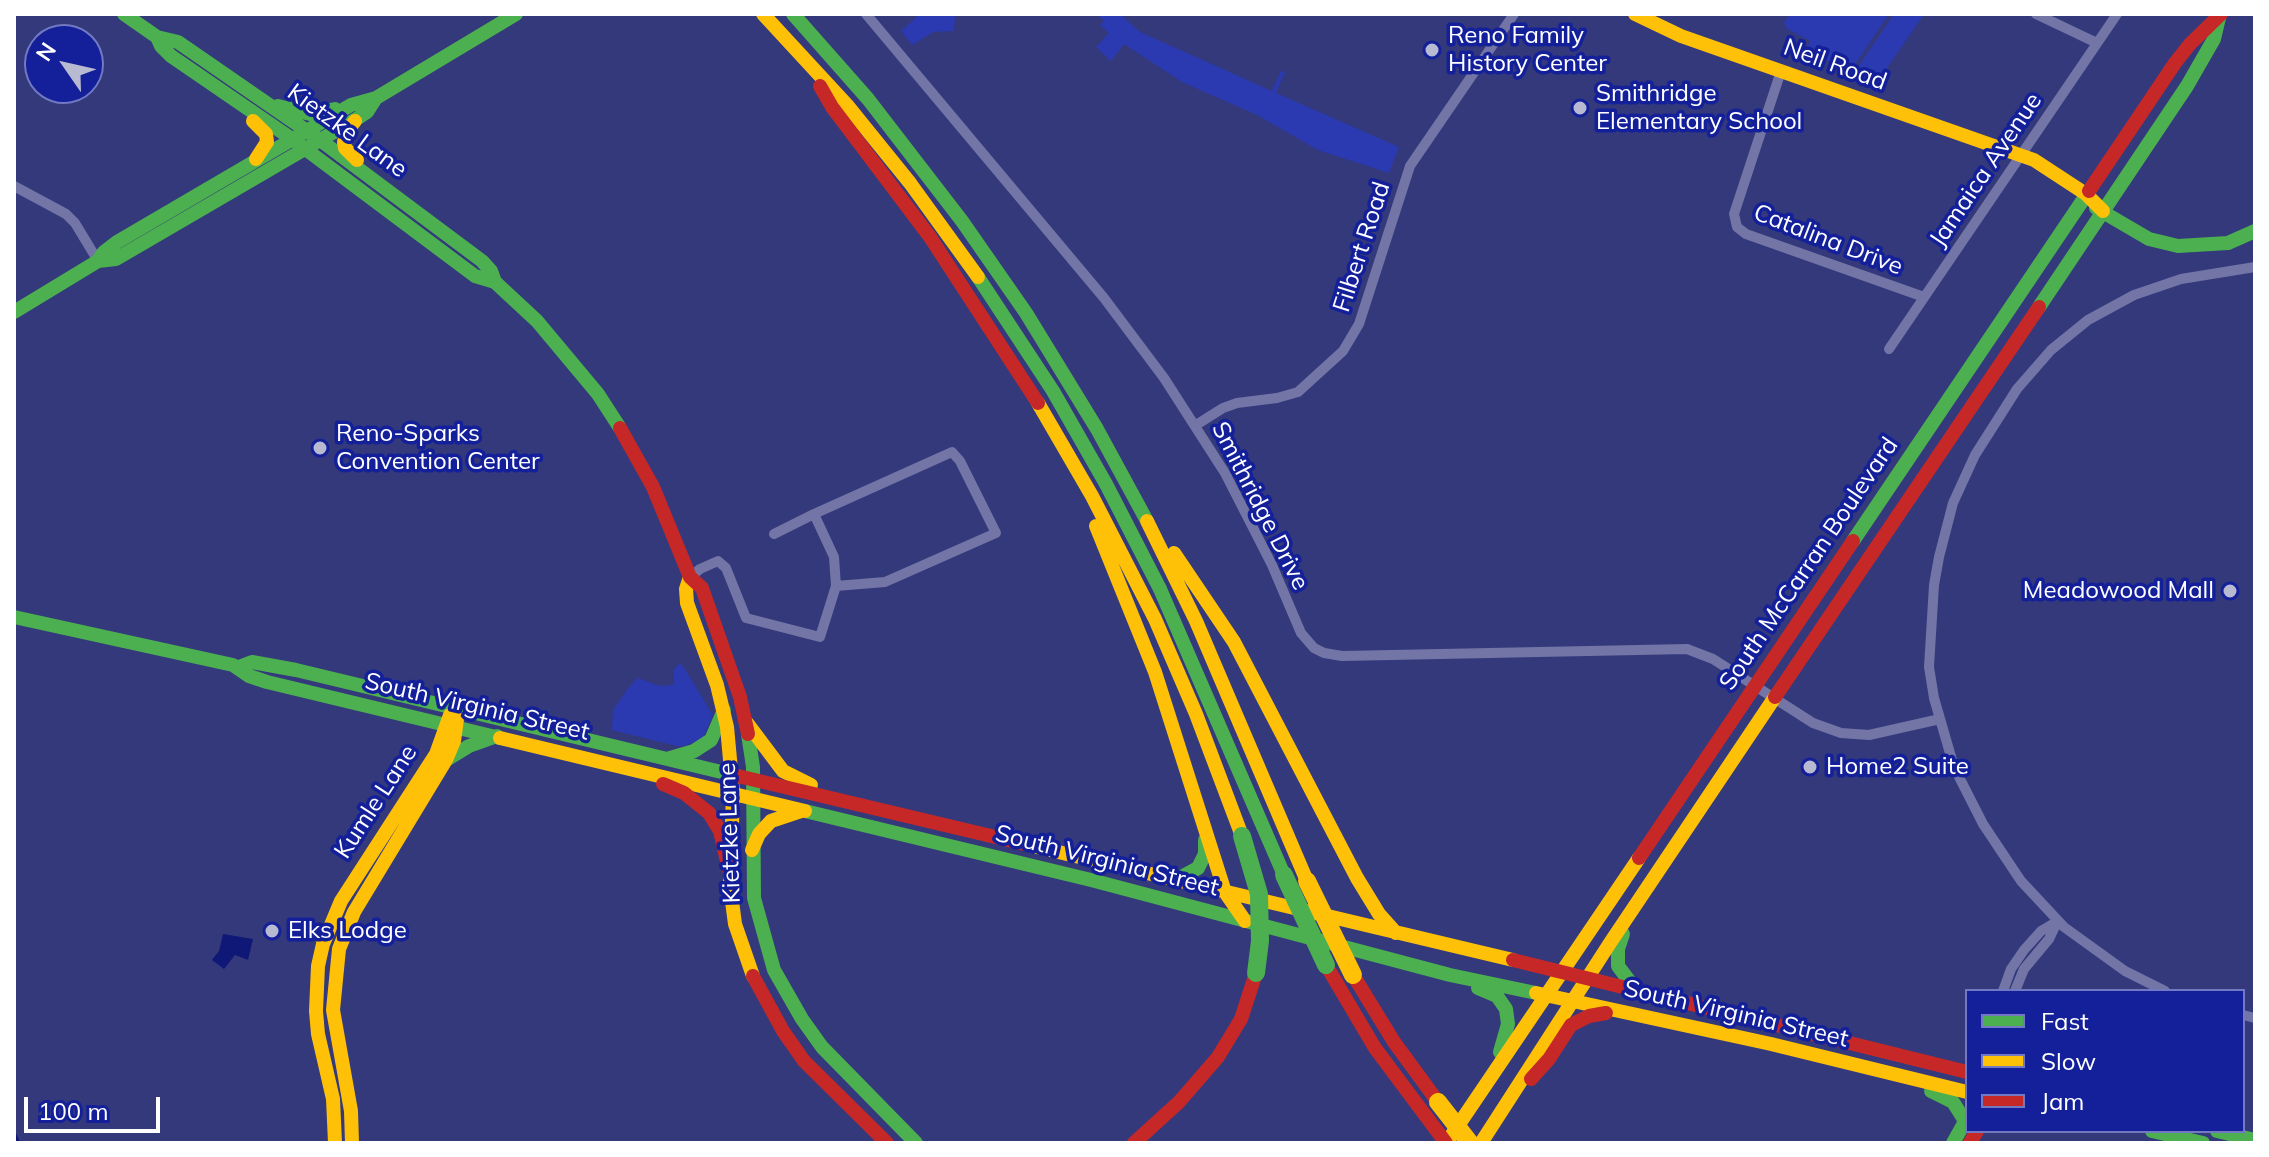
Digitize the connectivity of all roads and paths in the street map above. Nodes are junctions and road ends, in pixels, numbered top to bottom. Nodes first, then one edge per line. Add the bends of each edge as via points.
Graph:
1 (124, 14) edge
2 (516, 14) edge
3 (763, 14) edge
4 (793, 14) edge
5 (866, 14) edge
6 (1514, 14) edge
7 (1635, 14) edge
8 (2036, 14) edge
9 (2117, 14) edge
10 (2220, 16) edge
11 (157, 37) junction
12 (2097, 43) junction
13 (808, 62) junction
14 (1781, 71) junction
15 (215, 86) junction
16 (264, 101) junction
17 (364, 106) junction
18 (306, 140) junction
19 (2020, 156) junction
20 (251, 163) junction
21 (14, 186) edge
22 (382, 186) junction
23 (2084, 198) junction
24 (2103, 211) junction
25 (2255, 231) edge
26 (98, 261) junction
27 (2255, 267) edge
28 (495, 282) junction
29 (1924, 297) junction
30 (14, 312) edge
31 (1889, 349) dead end
32 (1004, 350) junction
33 (1196, 425) junction
34 (1130, 489) junction
35 (814, 514) junction
36 (774, 534) dead end
37 (690, 577) junction
38 (836, 586) junction
39 (14, 617) edge
40 (1755, 686) junction
41 (1775, 700) junction
42 (724, 710) junction
43 (452, 719) junction
44 (1940, 719) junction
45 (747, 723) junction
46 (497, 736) junction
47 (668, 759) junction
48 (446, 760) junction
49 (625, 767) junction
50 (733, 784) junction
51 (753, 789) junction
52 (849, 802) junction
53 (803, 810) junction
54 (1201, 814) junction
55 (1034, 847) junction
56 (752, 850) junction
57 (1029, 865) junction
58 (729, 870) junction
59 (1176, 880) junction
60 (1225, 892) junction
61 (1632, 911) junction
62 (354, 912) junction
63 (334, 913) junction
64 (1245, 921) junction
65 (2058, 921) junction
66 (1396, 933) junction
67 (1420, 967) junction
68 (1561, 972) junction
69 (1587, 978) junction
70 (2004, 989) edge
71 (2016, 989) edge
72 (2161, 989) edge
73 (1636, 990) junction
74 (1544, 996) junction
75 (1571, 1002) junction
76 (1616, 1011) junction
77 (1965, 1072) edge
78 (1897, 1075) junction
79 (1482, 1090) junction
80 (1965, 1092) edge
81 (1512, 1096) junction
82 (1965, 1117) edge
83 (2160, 1133) edge
84 (2225, 1133) edge
85 (2255, 1140) edge
86 (335, 1143) edge
87 (352, 1143) edge
88 (887, 1143) edge
89 (916, 1143) edge
90 (1134, 1143) edge
91 (1446, 1143) edge
92 (1470, 1143) edge
93 (1481, 1143) edge
94 (2203, 1143) edge

1 - 11 main road, Kietzke Lane
2 - 17 main road
3 - 13 main road
4 - 34 main road via 885,120 968,229 1063,372
5 - 33 street, Smithridge Drive via 1104,298
6 - 33 street, Filbert Road via 1410,166 1359,324 1343,351 1298,392 1237,403
7 - 14 main road, Neil Road
8 - 12 street
9 - 12 street, Jamaica Avenue
10 - 23 main road, South McCarran Boulevard via 2175,63
10 - 24 main road, South McCarran Boulevard via 2206,55
11 - 15 main road, Kietzke Lane via 166,51
11 - 16 main road, Kietzke Lane via 178,42
12 - 19 street, Jamaica Avenue
13 - 32 main road via 832,107 930,237
13 - 91 main road, bridge via 918,194 1066,413 1160,589 1326,965 1375,1048
14 - 19 main road, Neil Road
14 - 29 street, Catalina Drive via 1734,214 1737,227
15 - 18 main road, Kietzke Lane
15 - 20 main road via 266,134 264,149
16 - 17 main road via 310,114
16 - 18 main road, Kietzke Lane
17 - 18 main road
17 - 22 main road via 348,130 345,148
18 - 20 main road
18 - 22 main road, Kietzke Lane
18 - 26 main road via 124,254
18 - 28 main road, Kietzke Lane via 475,276
19 - 23 main road, Neil Road via 2039,163
19 - 29 street, Jamaica Avenue
20 - 26 main road via 117,242
21 - 26 street via 66,214
22 - 28 main road, Kietzke Lane via 482,261
23 - 24 main road, Neil Road
23 - 40 main road, South McCarran Boulevard
24 - 25 main road, Neil Road via 2149,239 2178,246 2228,243
24 - 41 main road, South McCarran Boulevard
26 - 30 main road
27 - 44 street via 2181,279 2109,307 2051,350 2017,389 1975,455 1942,544 1929,643
28 - 37 main road, Kietzke Lane via 556,342 612,415 653,487
29 - 31 street, Jamaica Avenue
32 - 54 main road via 1123,588
32 - 90 main road, bridge via 1136,581 1196,714 1259,894 1256,973 1244,1011 1218,1057
33 - 40 street, Smithridge Drive via 1247,515 1301,633 1324,653 1674,648 1701,653
34 - 66 main road via 1234,642 1357,878
34 - 92 main road, bridge via 1196,621 1353,975 1394,1042
35 - 36 street
35 - 38 street via 834,557
35 - 38 street via 952,452 996,533 885,582
37 - 38 street via 718,561 726,568 746,618 820,637
37 - 42 main road, Kietzke Lane via 687,603
37 - 45 main road, Kietzke Lane via 705,595
39 - 43 main road, South Virginia Street via 239,667 267,682
40 - 41 street, Smithridge Drive
40 - 68 main road, South McCarran Boulevard
41 - 44 street, Smithridge Drive via 1827,729 1854,735
41 - 61 main road, South McCarran Boulevard
42 - 47 main road via 711,740
42 - 50 main road, Kietzke Lane
43 - 46 main road, South Virginia Street
43 - 47 main road, South Virginia Street
43 - 48 main road, Kumle Lane
43 - 63 main road, Kumle Lane via 436,754
44 - 65 street via 1954,767 1983,824 2021,881
45 - 51 main road, Kietzke Lane
45 - 52 main road via 783,771
46 - 48 main road
46 - 49 main road, South Virginia Street
47 - 50 main road, South Virginia Street
48 - 62 main road, Kumle Lane
49 - 50 main road, South Virginia Street
49 - 58 main road via 703,806 720,831
50 - 51 main road, South Virginia Street
50 - 58 main road, Kietzke Lane
51 - 52 main road, South Virginia Street
51 - 53 main road, South Virginia Street
51 - 56 main road, Kietzke Lane
52 - 55 main road, South Virginia Street
53 - 56 main road via 771,821
53 - 57 main road, South Virginia Street
54 - 59 main road via 1203,861
54 - 60 main road
55 - 57 main road
55 - 59 main road, South Virginia Street
56 - 89 main road, Kietzke Lane via 760,924 786,993 822,1047
57 - 64 main road, South Virginia Street
58 - 88 main road, Kietzke Lane via 738,937 774,1016 814,1072
59 - 60 main road, South Virginia Street
60 - 64 main road
60 - 66 main road, South Virginia Street
61 - 69 main road, South McCarran Boulevard
61 - 73 main road via 1617,959
62 - 63 main road
62 - 87 main road, Kumle Lane via 339,949 333,991
63 - 86 main road, Kumle Lane via 316,989
64 - 67 main road, South Virginia Street
65 - 70 street via 2024,950
65 - 71 street
65 - 72 street via 2105,958
66 - 68 main road, South Virginia Street
67 - 74 main road, South Virginia Street
67 - 79 main road via 1490,993 1506,1009 1505,1036
68 - 69 main road, South Virginia Street
68 - 74 main road, South McCarran Boulevard
69 - 73 main road, South Virginia Street
69 - 75 main road, South McCarran Boulevard
73 - 77 main road, South Virginia Street
74 - 75 main road, South Virginia Street
74 - 79 main road, South McCarran Boulevard
75 - 76 main road, South Virginia Street
75 - 81 main road, South McCarran Boulevard
76 - 78 main road, South Virginia Street
76 - 81 main road via 1571,1025 1549,1059
78 - 80 main road, South Virginia Street
78 - 82 main road via 1953,1102
79 - 91 main road, South McCarran Boulevard
81 - 93 main road, South McCarran Boulevard
83 - 94 main road
84 - 85 main road

